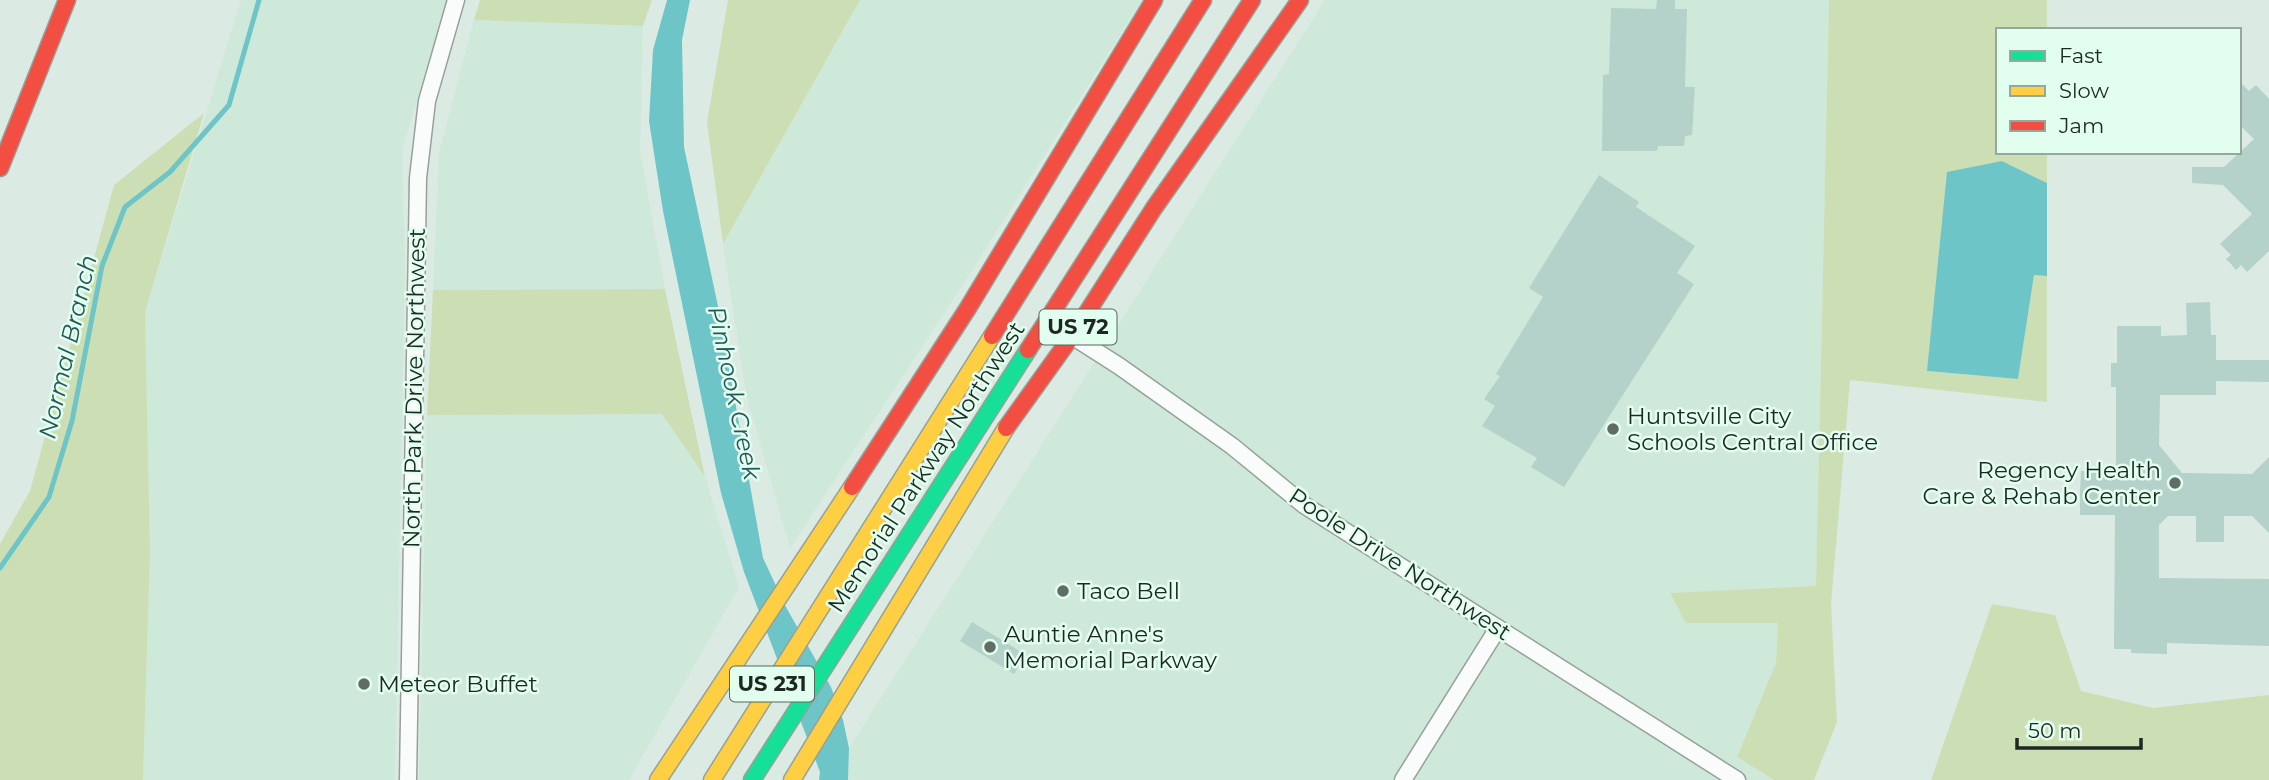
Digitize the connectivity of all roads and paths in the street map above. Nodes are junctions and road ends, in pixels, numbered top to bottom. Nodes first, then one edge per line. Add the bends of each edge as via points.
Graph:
1 (67, 0) edge
2 (456, 0) edge
3 (1154, 0) edge
4 (1203, 0) edge
5 (1252, 0) edge
6 (1300, 0) edge
7 (2, 157) edge
8 (1072, 336) junction
9 (1498, 628) junction
10 (661, 777) edge
11 (408, 780) edge
12 (712, 780) edge
13 (752, 780) edge
14 (792, 780) edge
15 (1403, 780) edge
16 (1737, 780) edge

1 - 7 main road
2 - 11 street, North Park Drive Northwest via 427,101 418,178
3 - 10 main road via 968,308
4 - 12 main road, Memorial Parkway Northwest / US 231
5 - 13 main road, Memorial Parkway Northwest / US 231
6 - 8 main road, US 72 via 1154,208
8 - 9 street, Poole Drive Northwest via 1232,446 1309,509
8 - 14 main road, US 72 via 1012,418
9 - 15 street
9 - 16 street, Poole Drive Northwest

